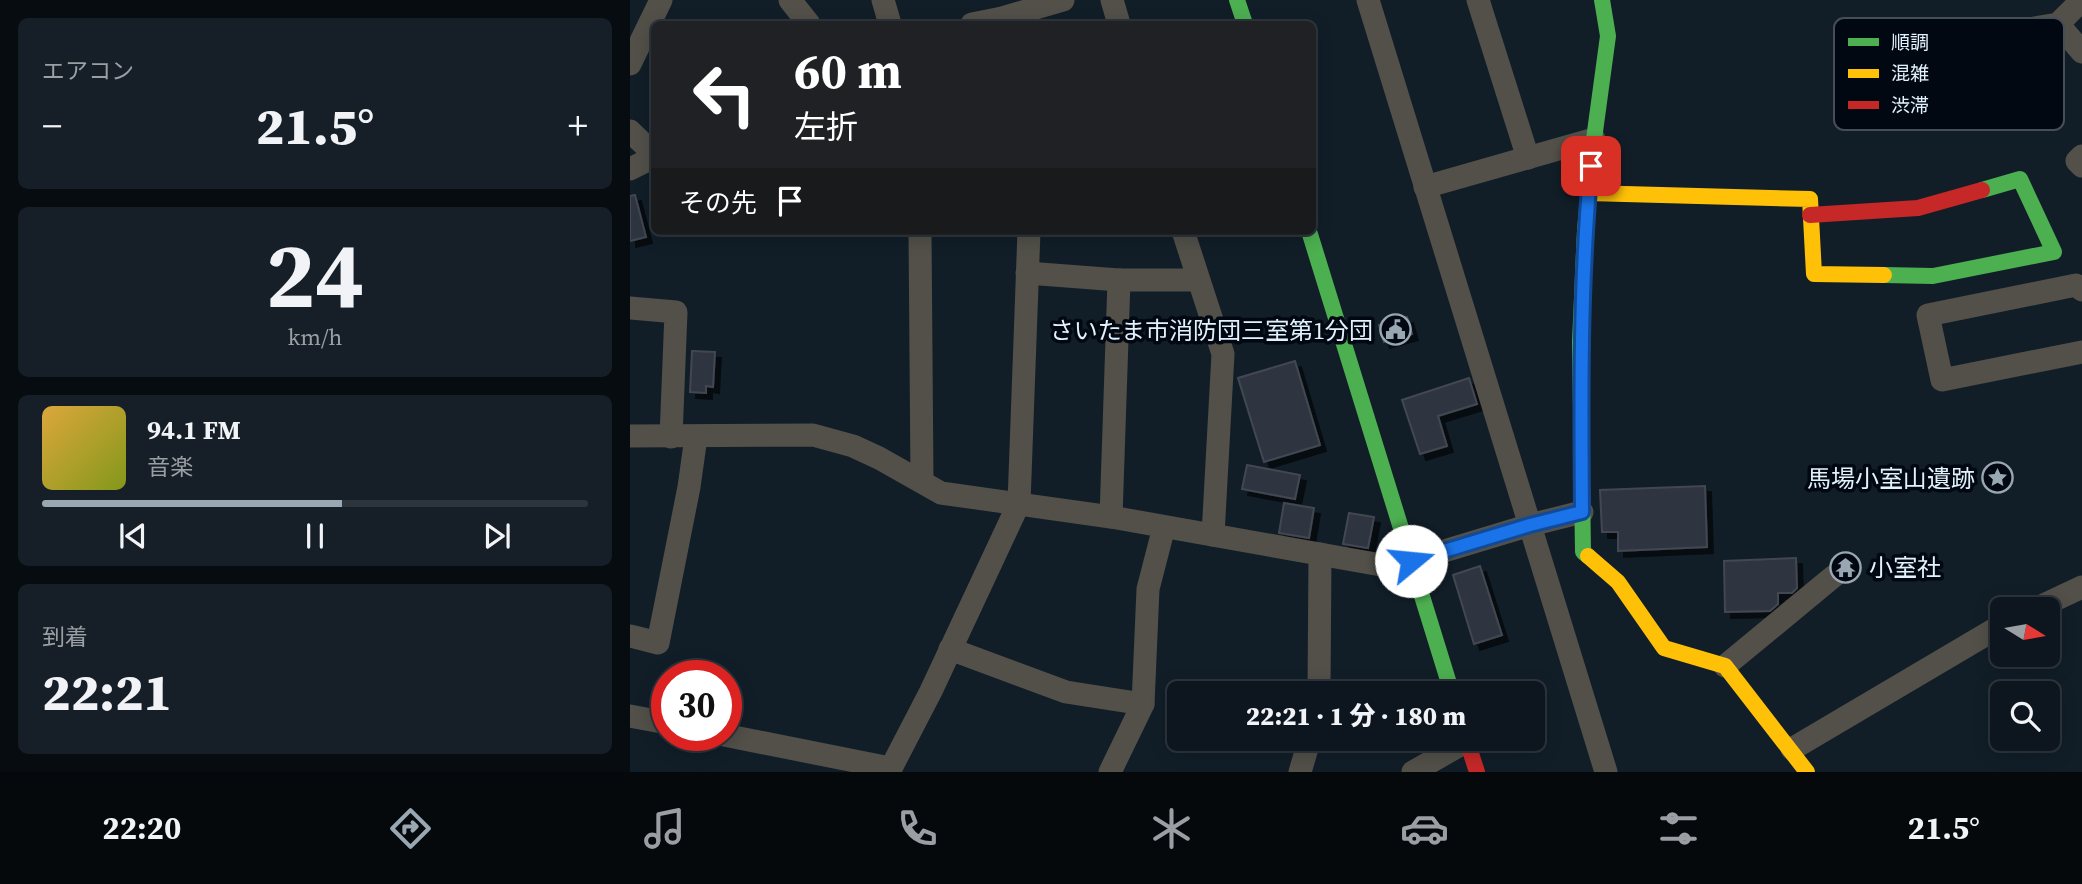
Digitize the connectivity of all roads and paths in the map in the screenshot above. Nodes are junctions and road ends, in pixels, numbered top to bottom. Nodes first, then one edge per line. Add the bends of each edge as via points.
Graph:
1 (661, 0) edge
2 (790, 0) edge
3 (883, 0) edge
4 (1063, 0) edge
5 (1112, 0) edge
6 (1237, 0) edge
7 (1368, 0) edge
8 (1478, 0) edge
9 (1602, 0) edge
10 (2082, 0) edge
11 (1000, 14) edge
12 (2064, 18) edge
13 (807, 21) edge
14 (889, 21) edge
15 (980, 21) edge
16 (1118, 21) edge
17 (1244, 21) edge
18 (2064, 31) edge
19 (2082, 52) edge
20 (630, 64) edge
21 (630, 131) edge
22 (1594, 139) junction
23 (651, 152) edge
24 (2082, 156) edge
25 (651, 157) edge
26 (1528, 158) junction
27 (2082, 166) edge
28 (630, 169) edge
29 (1425, 187) junction
30 (1588, 193) junction
31 (1810, 215) junction
32 (920, 235) edge
33 (1029, 235) edge
34 (1184, 235) edge
35 (1310, 235) edge
36 (1027, 273) junction
37 (1119, 280) junction
38 (1198, 280) junction
39 (2082, 290) edge
40 (630, 308) edge
41 (2082, 352) edge
42 (630, 436) edge
43 (671, 437) junction
44 (696, 437) junction
45 (922, 481) junction
46 (1019, 503) junction
47 (1582, 512) junction
48 (1111, 517) junction
49 (1530, 525) junction
50 (1164, 527) junction
51 (1213, 535) junction
52 (1320, 554) junction
53 (1413, 566) junction
54 (1834, 576) dead end
55 (2082, 587) edge
56 (2060, 597) edge
57 (1990, 632) edge
58 (630, 636) edge
59 (950, 649) junction
60 (1725, 666) junction
61 (1319, 681) edge
62 (1448, 681) edge
63 (1143, 704) junction
64 (630, 716) edge
65 (651, 720) edge
66 (742, 739) edge
67 (1792, 749) junction
68 (1306, 751) edge
69 (1448, 751) edge
70 (1470, 751) edge
71 (889, 770) edge
72 (1110, 772) edge
73 (1300, 772) edge
74 (1413, 772) edge
75 (1477, 772) edge
76 (1606, 772) edge
77 (1807, 772) edge

1 - 20 street
2 - 13 street
3 - 14 street
4 - 11 street
5 - 16 street
6 - 17 street
7 - 29 street
8 - 26 street
9 - 22 street via 1608,36
10 - 12 street
11 - 15 street
18 - 19 street
21 - 23 street
22 - 26 street
22 - 30 street
24 - 27 street via 2077,161
25 - 28 street
26 - 29 street
29 - 49 street
30 - 31 street via 1810,199
30 - 47 street via 1580,342
31 - 31 street via 1918,208 2020,179 2054,252 1933,276 1814,274
32 - 45 street
33 - 36 street
34 - 38 street
35 - 53 street
36 - 37 street
36 - 46 street
37 - 38 street
37 - 48 street
38 - 51 street via 1223,362
39 - 41 street via 2076,285 1928,316 1942,380
40 - 43 street via 676,312
42 - 43 street
43 - 44 street
44 - 45 street via 797,434 827,438
44 - 58 street via 659,643
45 - 46 street via 941,493
46 - 48 street
46 - 59 street
47 - 49 street
47 - 60 street via 1583,552 1618,582 1664,648
48 - 50 street
49 - 53 street
49 - 76 street
50 - 51 street
50 - 63 street via 1148,589
51 - 52 street
52 - 53 street
52 - 61 street
53 - 62 street
54 - 60 street
55 - 56 street
57 - 67 street
59 - 63 street via 1066,692
59 - 71 street
60 - 67 street
63 - 72 street
64 - 65 street
66 - 71 street
67 - 77 street
68 - 73 street
69 - 74 street
70 - 75 street

